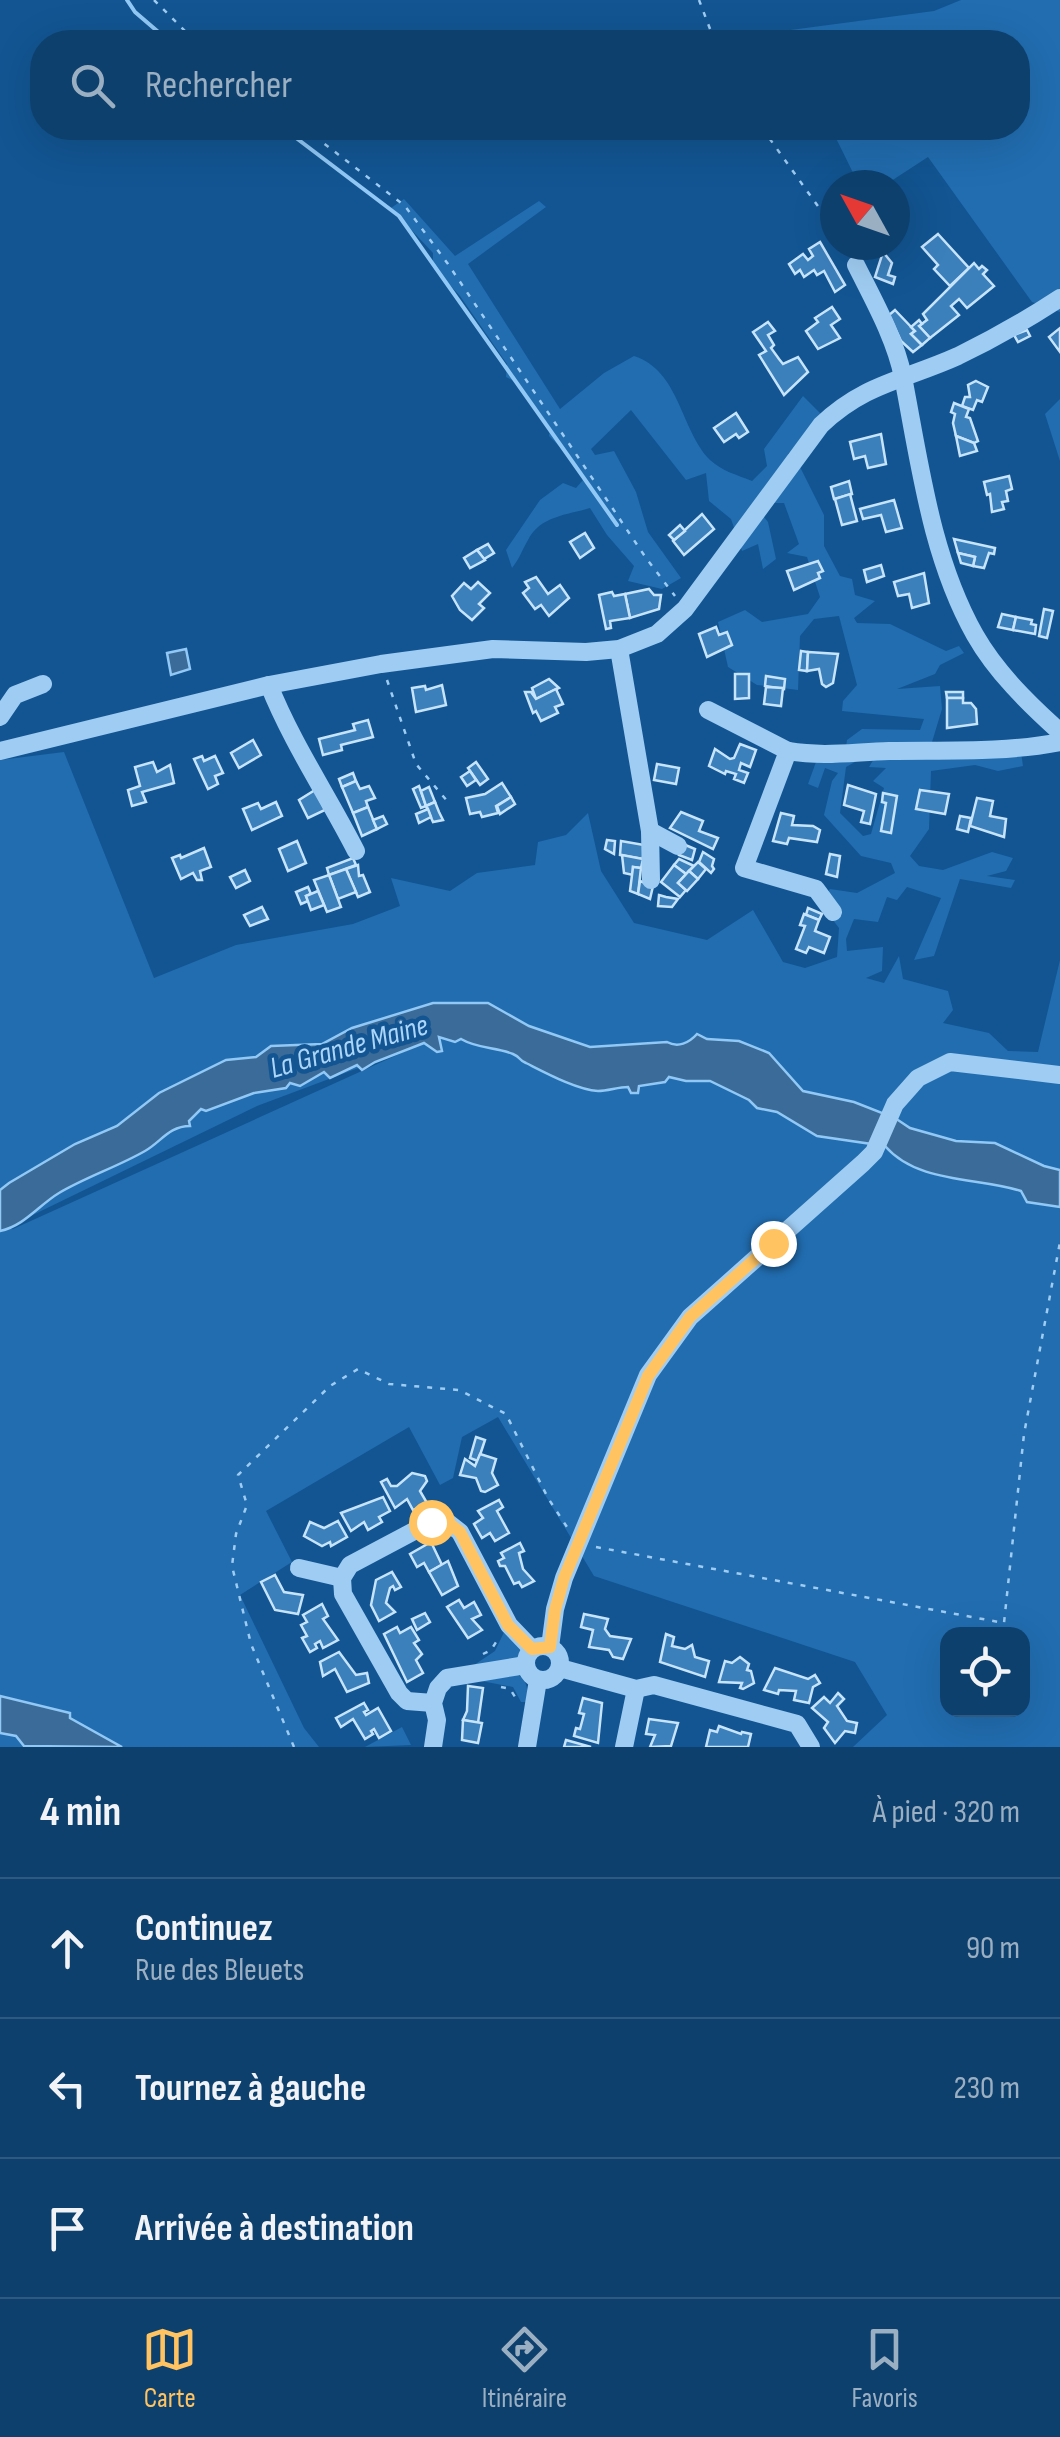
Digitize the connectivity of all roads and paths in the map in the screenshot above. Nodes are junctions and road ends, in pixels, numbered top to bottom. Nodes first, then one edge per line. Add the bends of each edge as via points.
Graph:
1 (154, 0) edge
2 (699, 0) edge
3 (184, 30) edge
4 (710, 30) edge
5 (320, 140) edge
6 (771, 140) edge
7 (820, 209) edge
8 (856, 264) dead end
9 (1060, 298) edge
10 (903, 378) junction
11 (685, 608) junction
12 (619, 648) junction
13 (382, 664) junction
14 (44, 684) dead end
15 (268, 685) junction
16 (708, 710) dead end
17 (0, 717) edge
18 (1060, 732) edge
19 (1060, 742) edge
20 (0, 751) edge
21 (788, 752) junction
22 (448, 802) dead end
23 (650, 831) junction
24 (678, 846) dead end
25 (356, 852) dead end
26 (651, 880) dead end
27 (833, 912) dead end
28 (1060, 1075) edge
29 (1060, 1242) edge
30 (578, 1543) junction
31 (300, 1568) dead end
32 (342, 1578) junction
33 (536, 1660) junction
34 (636, 1689) junction
35 (432, 1704) junction
36 (294, 1747) edge
37 (433, 1747) edge
38 (527, 1747) edge
39 (624, 1747) edge
40 (812, 1747) edge

1 - 3 path
2 - 4 path
5 - 11 path via 405,206
6 - 7 path
8 - 10 street
9 - 10 street via 958,356
10 - 11 street via 862,392 821,426
10 - 18 street via 927,502 975,636 1020,696
11 - 12 street via 657,634
12 - 13 street via 494,649
12 - 23 street
13 - 15 street
13 - 22 path via 416,764
14 - 17 street via 15,694
15 - 20 street
15 - 25 street
16 - 21 street
19 - 21 street via 822,757
21 - 27 street via 744,868 816,889
23 - 24 street
23 - 26 street
28 - 30 street via 950,1062 918,1078 896,1104 874,1152 690,1317 648,1376
29 - 30 path via 1024,1434 1004,1624
30 - 33 street
30 - 36 path via 506,1414 460,1390 389,1384 358,1369 330,1386 238,1475 247,1505 232,1566 251,1644
31 - 32 street
32 - 33 street via 350,1566 431,1522 446,1521 460,1532 508,1625
32 - 35 street via 343,1594 399,1693 407,1701
33 - 34 street via 555,1676 560,1668
33 - 35 street via 447,1678
33 - 38 street
34 - 39 street
34 - 40 street via 654,1684 797,1724
35 - 37 street

